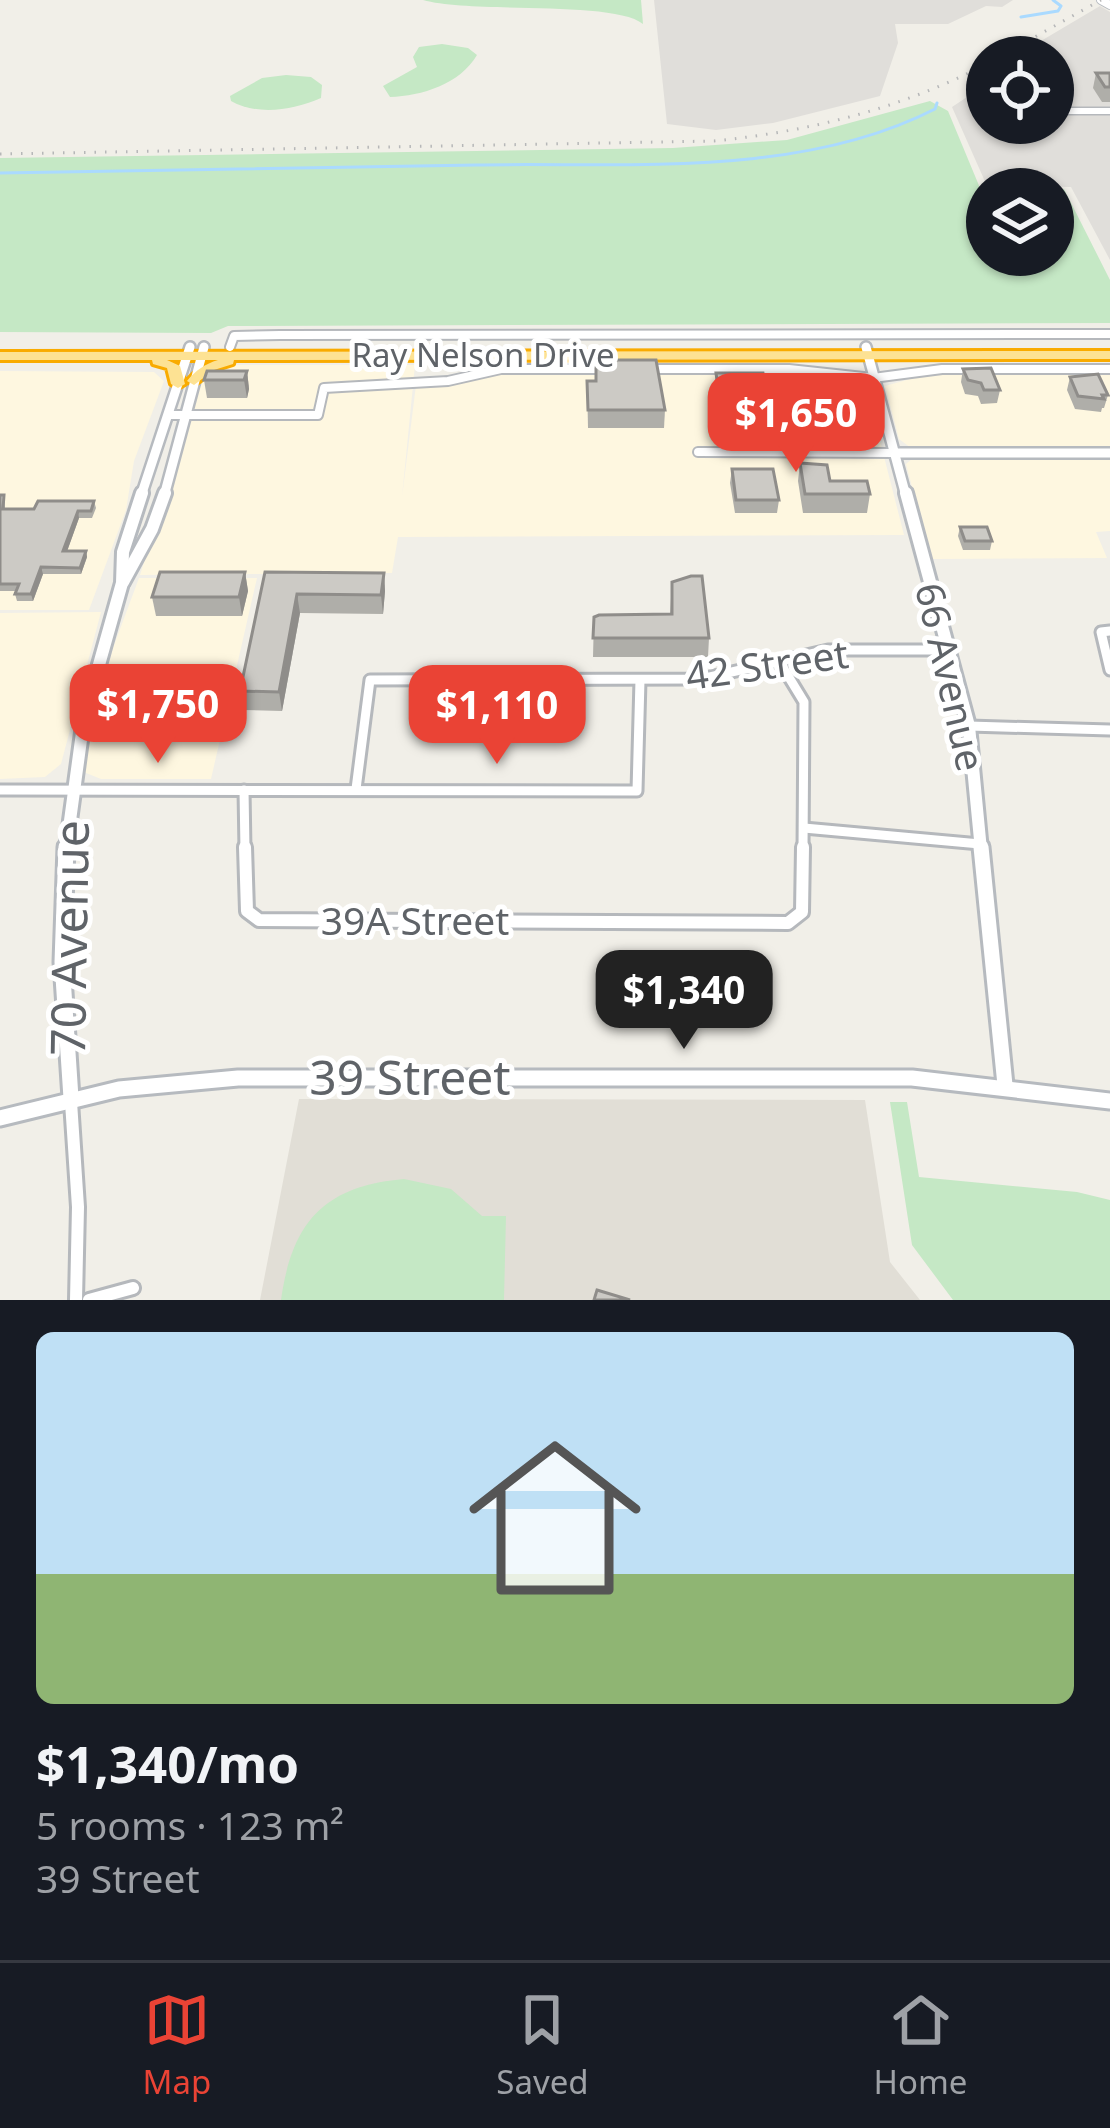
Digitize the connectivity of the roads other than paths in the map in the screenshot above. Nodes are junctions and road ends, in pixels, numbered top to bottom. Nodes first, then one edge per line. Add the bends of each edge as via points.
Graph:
1 (1102, 0) edge
2 (1110, 5) edge
3 (1074, 111) edge
4 (1110, 111) edge
5 (1110, 334) edge
6 (230, 347) junction
7 (0, 351) edge
8 (196, 351) junction
9 (867, 351) junction
10 (1110, 351) edge
11 (133, 355) junction
12 (270, 356) junction
13 (612, 369) edge
14 (634, 369) edge
15 (1110, 369) edge
16 (873, 378) junction
17 (186, 383) junction
18 (169, 415) junction
19 (185, 415) junction
20 (698, 452) dead end
21 (894, 453) junction
22 (1110, 453) edge
23 (122, 583) junction
24 (1105, 632) edge
25 (948, 650) junction
26 (779, 661) junction
27 (1110, 670) edge
28 (640, 680) junction
29 (969, 726) junction
30 (1110, 730) edge
31 (356, 789) junction
32 (0, 790) edge
33 (72, 790) junction
34 (244, 790) junction
35 (804, 828) junction
36 (980, 844) junction
37 (1005, 1085) junction
38 (70, 1098) junction
39 (1110, 1101) edge
40 (0, 1118) edge
41 (133, 1288) dead end
42 (76, 1300) edge
43 (89, 1300) edge

1 - 2 street
3 - 4 street
5 - 6 street via 257,335 234,336
6 - 8 highway, Ray Nelson Drive
6 - 9 highway, Ray Nelson Drive
7 - 8 highway, Ray Nelson Drive
7 - 11 highway, Ray Nelson Drive
8 - 11 highway, Ray Nelson Drive
8 - 12 highway, Ray Nelson Drive
8 - 17 street, 70 Avenue
9 - 10 highway, Ray Nelson Drive
9 - 12 highway, Ray Nelson Drive
9 - 16 street, 66 Avenue
11 - 17 highway via 172,366
12 - 17 highway via 218,363
13 - 19 street via 496,370 324,388 318,415
14 - 16 street
15 - 16 street via 942,369
16 - 21 street, 66 Avenue
17 - 18 street, 70 Avenue
17 - 19 street, 70 Avenue
18 - 19 street
18 - 23 street, 70 Avenue via 123,552
19 - 23 street, 70 Avenue via 140,558
20 - 21 street
21 - 22 street
21 - 25 street, 66 Avenue
23 - 33 street, 70 Avenue
24 - 27 street
25 - 26 street, 42 Street via 828,650
25 - 29 street, 66 Avenue
26 - 28 street, 42 Street via 701,679
26 - 35 street via 804,702
28 - 31 street, 42 Street via 370,680
28 - 31 street via 637,791
29 - 30 street
29 - 36 street, 66 Avenue
31 - 34 street
32 - 33 street
33 - 34 street
33 - 38 street, 70 Avenue via 62,920
34 - 35 street, 39A Street via 248,911 259,920 788,923 802,912
35 - 36 street
36 - 37 street, 66 Avenue
37 - 38 street, 39 Street via 238,1078
37 - 39 street, 39 Street
38 - 40 street, 39 Street
38 - 42 street, 70 Avenue
41 - 43 street

